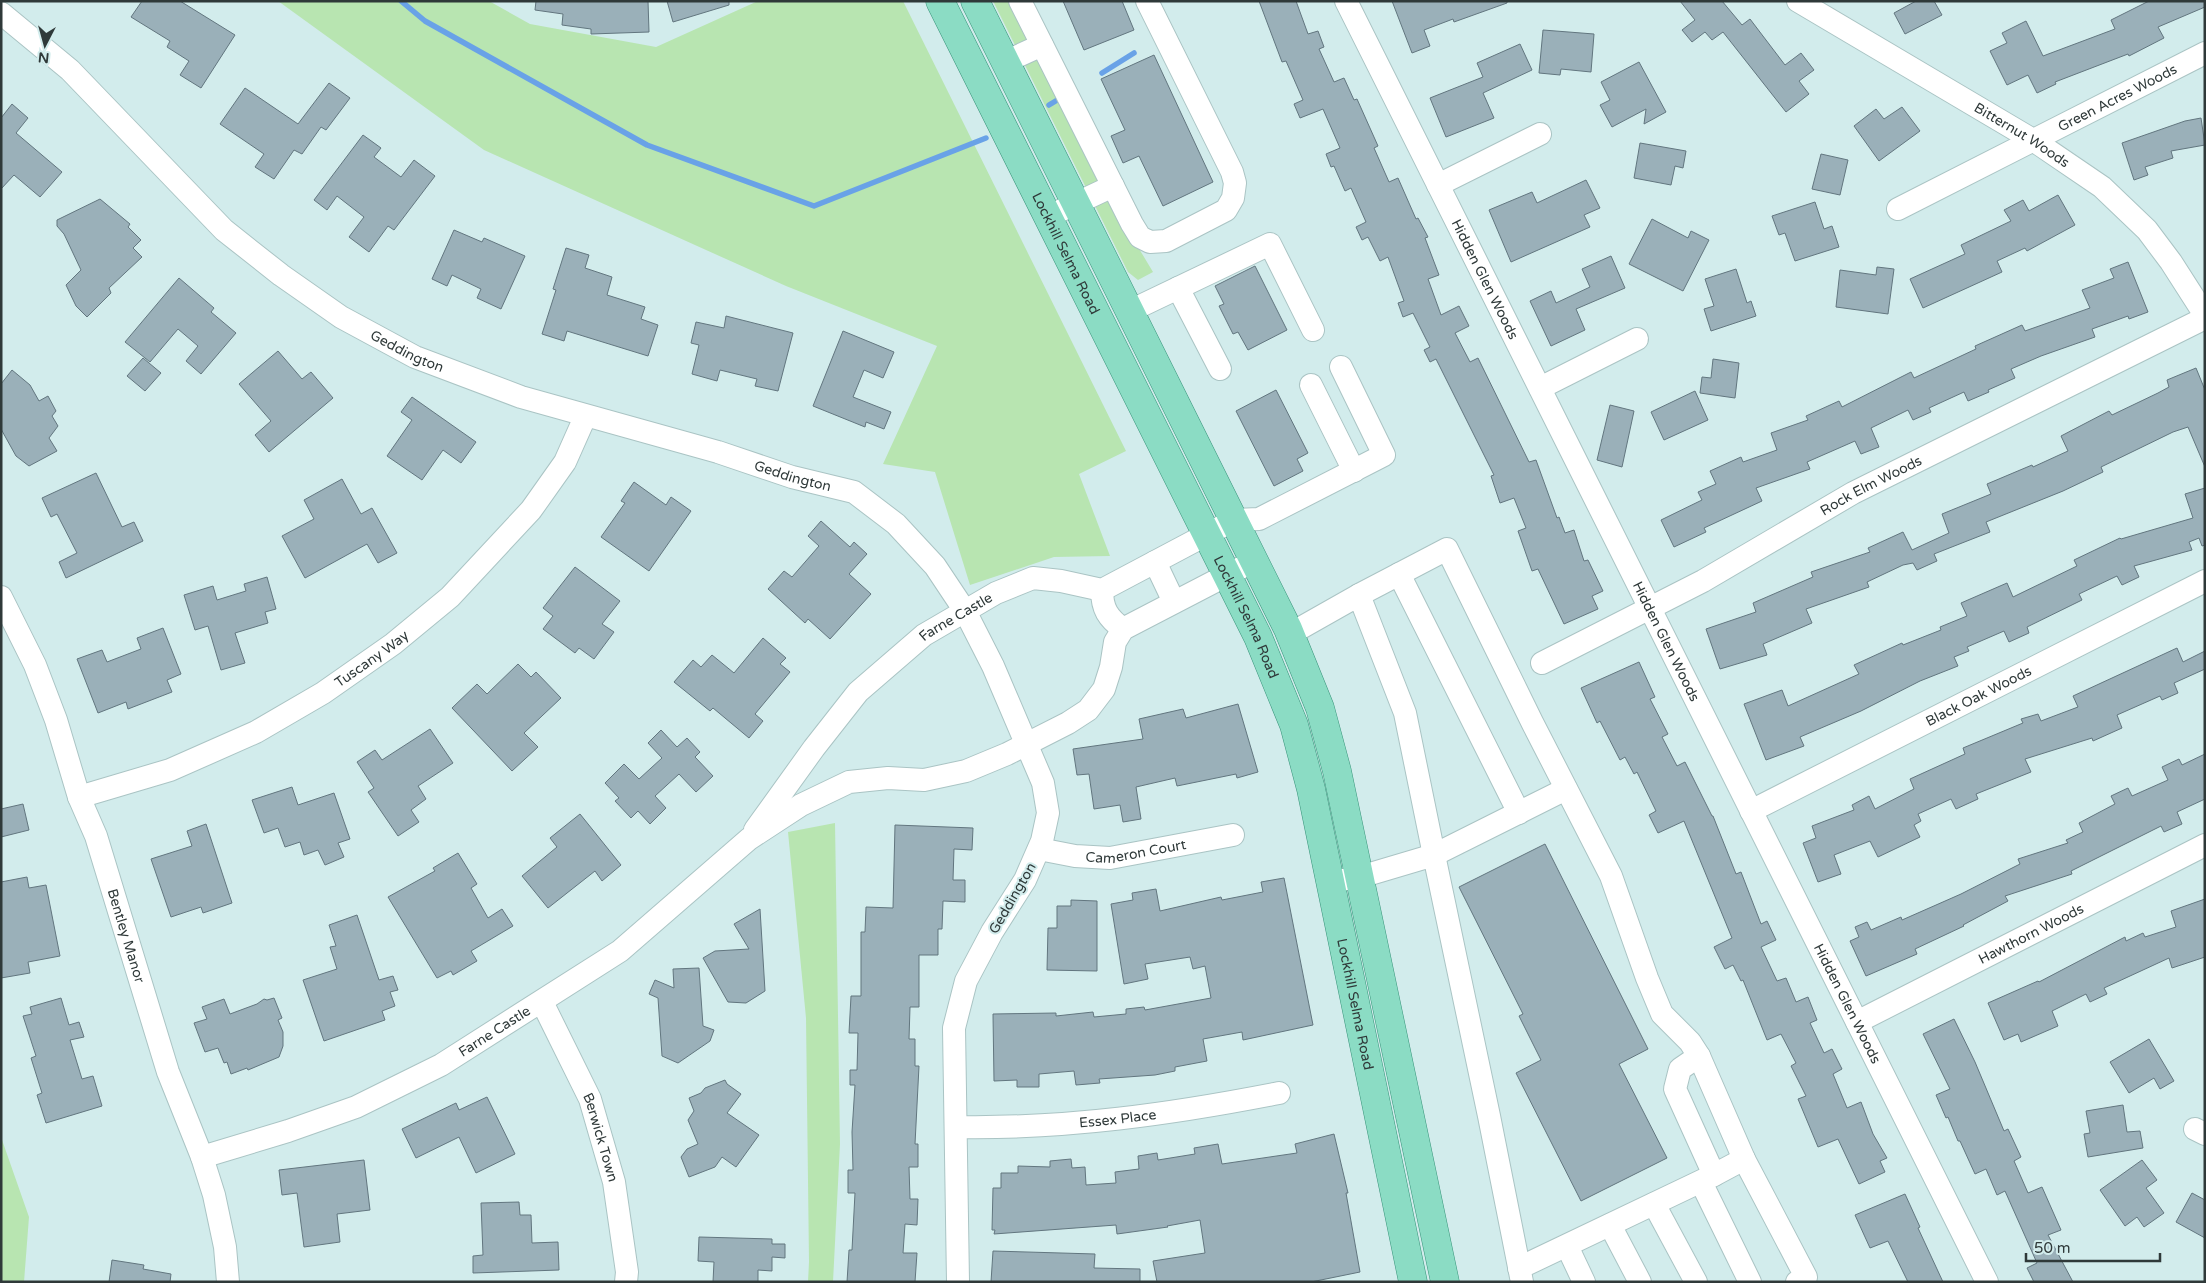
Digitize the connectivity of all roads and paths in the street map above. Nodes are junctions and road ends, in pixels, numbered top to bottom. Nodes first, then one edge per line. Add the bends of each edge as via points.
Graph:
1 (940, 1) edge
2 (975, 1) edge
3 (1020, 1) edge
4 (1147, 1) edge
5 (1346, 1) edge
6 (1798, 1) edge
7 (1, 13) edge
8 (1042, 45) junction
9 (2205, 53) edge
10 (1005, 62) junction
11 (1540, 134) dead end
12 (2033, 140) junction
13 (1438, 185) junction
14 (1113, 186) junction
15 (1076, 203) junction
16 (1898, 209) dead end
17 (1048, 217) junction
18 (1178, 288) junction
19 (1130, 312) junction
20 (2205, 316) edge
21 (1312, 330) dead end
22 (1637, 339) dead end
23 (1341, 367) dead end
24 (1220, 369) dead end
25 (1311, 384) dead end
26 (1540, 388) junction
27 (585, 417) junction
28 (1354, 471) junction
29 (1234, 520) junction
30 (1207, 535) junction
31 (1254, 561) junction
32 (1155, 562) junction
33 (1399, 574) junction
34 (1228, 575) junction
35 (2205, 581) edge
36 (1102, 590) junction
37 (1359, 595) junction
38 (1, 597) edge
39 (1174, 602) junction
40 (1650, 609) junction
41 (966, 611) junction
42 (1123, 629) junction
43 (1290, 634) junction
44 (1542, 663) dead end
45 (1027, 743) junction
46 (1566, 789) junction
47 (79, 797) junction
48 (1751, 811) junction
49 (1519, 813) junction
50 (1233, 835) dead end
51 (749, 839) junction
52 (2205, 845) edge
53 (1039, 849) junction
54 (1434, 855) junction
55 (1360, 877) junction
56 (1330, 882) junction
57 (542, 1002) junction
58 (1857, 1022) junction
59 (1699, 1056) junction
60 (1279, 1092) dead end
61 (956, 1126) junction
62 (202, 1157) junction
63 (1744, 1159) junction
64 (1708, 1179) junction
65 (1654, 1204) junction
66 (1610, 1225) junction
67 (1567, 1246) junction
68 (1520, 1275) edge
69 (228, 1282) edge
70 (626, 1282) edge
71 (958, 1282) edge
72 (1413, 1282) edge
73 (1445, 1282) edge
74 (1584, 1282) edge
75 (1640, 1282) edge
76 (1696, 1282) edge
77 (1750, 1282) edge
78 (1797, 1282) edge
79 (1987, 1282) edge

1 - 17 main road, Lockhill Selma Road
2 - 10 main road
3 - 8 street
4 - 14 street via 1232,172 1235,183 1233,198 1226,210 1166,241 1150,242 1140,237
5 - 13 street, Hidden Glen Woods
6 - 12 street, Bitternut Woods
7 - 27 street, Geddington via 70,70 224,230 294,285 341,317 415,357 521,398
8 - 10 street
8 - 14 street
9 - 12 street, Green Acres Woods
10 - 15 main road
11 - 13 street
12 - 16 street, Green Acres Woods
12 - 20 street, Bitternut Woods via 2102,187 2147,230
13 - 26 street, Hidden Glen Woods
14 - 15 street
15 - 17 street
15 - 19 main road
17 - 30 main road, Lockhill Selma Road
18 - 19 street
18 - 21 street via 1270,244
18 - 24 street
19 - 29 main road
20 - 40 street, Rock Elm Woods via 1853,493
22 - 26 street
23 - 28 street via 1384,455
25 - 28 street
26 - 40 street, Hidden Glen Woods
27 - 41 street, Geddington via 854,492 896,524 935,566
27 - 47 street, Tuscany Way via 565,462 531,510 450,596 393,644 323,693 256,732 170,770
28 - 29 street via 1259,519
29 - 30 street
29 - 31 main road
30 - 32 street
30 - 34 main road, Lockhill Selma Road
31 - 34 street
31 - 43 main road
32 - 36 street
32 - 39 street
33 - 37 street
33 - 46 street via 1447,549
33 - 49 street
34 - 39 street
34 - 56 main road, Lockhill Selma Road via 1294,725
35 - 48 street, Black Oak Woods
36 - 41 street, Farne Castle via 1033,578 996,593
36 - 42 street via 1102,604 1110,620
37 - 43 street
37 - 54 street via 1405,713
38 - 47 street, Bentley Manor via 35,665 56,720
39 - 42 street
40 - 44 street, Rock Elm Woods
40 - 48 street, Hidden Glen Woods
41 - 45 street, Geddington
41 - 51 street, Farne Castle via 924,635 858,692
42 - 45 street, Farne Castle via 1115,642 1104,689 1088,710
43 - 55 main road via 1320,708
45 - 51 street, Farne Castle via 966,771 924,780 888,778 850,782 801,805
45 - 53 street, Geddington via 1043,783 1048,813
46 - 49 street
46 - 59 street via 1612,876 1662,1014 1690,1042
47 - 62 street, Bentley Manor via 96,836 168,1072
48 - 58 street, Hidden Glen Woods
49 - 54 street
50 - 53 street, Cameron Court via 1110,858
51 - 57 street, Farne Castle via 620,951
52 - 58 street, Hawthorn Woods
53 - 61 street, Geddington via 1025,880 966,981 954,1028
54 - 55 street
54 - 68 street
55 - 56 street
55 - 73 main road
56 - 72 main road, Lockhill Selma Road
57 - 62 street, Farne Castle via 441,1065 356,1108
57 - 70 street, Berwick Town via 590,1099 614,1182
58 - 79 street, Hidden Glen Woods
59 - 63 street
59 - 64 street via 1680,1069 1675,1089
60 - 61 street, Essex Place via 1210,1106 1098,1121 1044,1126
61 - 71 street, Geddington
62 - 69 street, Bentley Manor via 225,1247
63 - 64 street
63 - 78 street via 1806,1277
64 - 65 street
64 - 77 street
65 - 66 street
65 - 76 street
66 - 67 street
66 - 75 street
67 - 68 street
67 - 74 street

